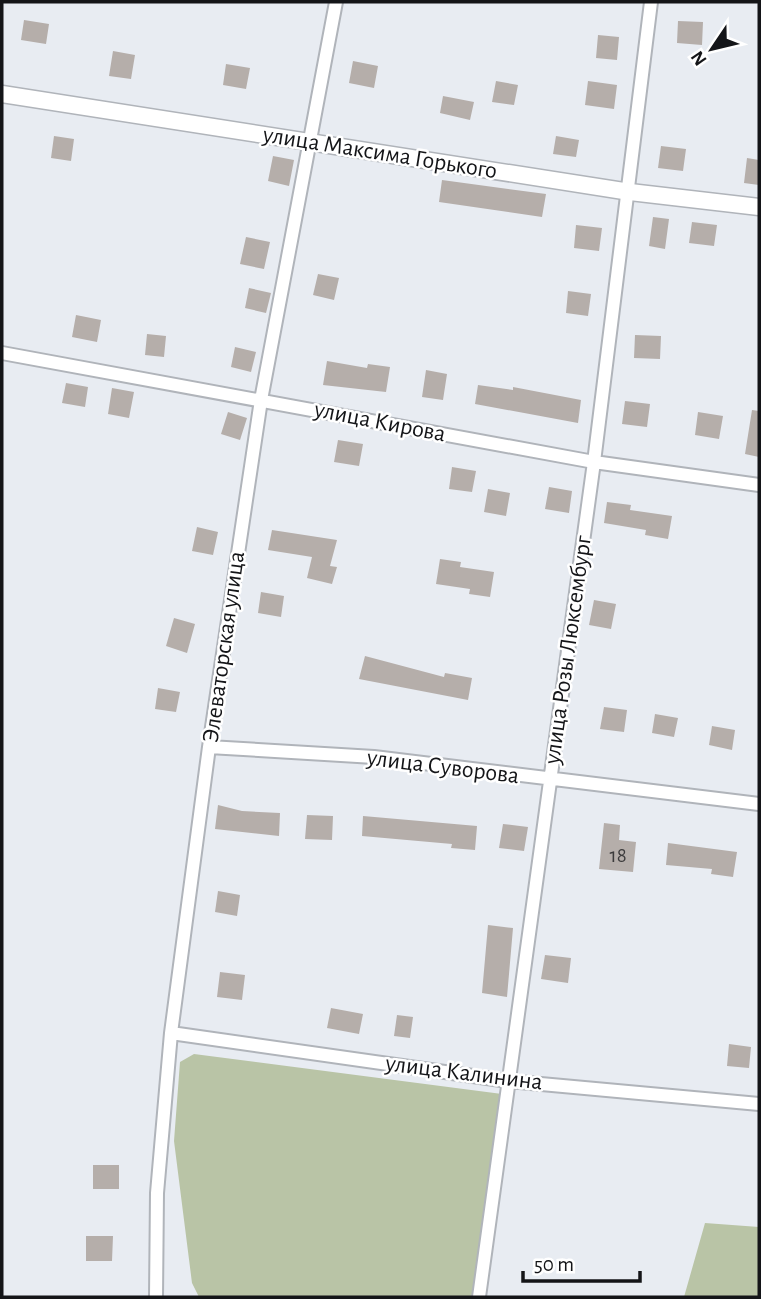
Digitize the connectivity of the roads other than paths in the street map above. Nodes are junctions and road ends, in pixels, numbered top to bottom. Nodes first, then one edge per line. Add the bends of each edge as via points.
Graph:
1 (336, 2) edge
2 (651, 2) edge
3 (2, 94) edge
4 (311, 143) junction
5 (630, 192) junction
6 (759, 207) edge
7 (2, 353) edge
8 (261, 400) junction
9 (594, 462) junction
10 (759, 485) edge
11 (209, 747) junction
12 (550, 781) junction
13 (759, 804) edge
14 (171, 1033) junction
15 (508, 1081) junction
16 (759, 1104) edge
17 (156, 1297) edge
18 (479, 1297) edge

1 - 4 street, Элеваторская улица
2 - 5 street, улица Розы Люксембург
3 - 4 street, улица Максима Горького
4 - 5 street, улица Максима Горького
4 - 8 street, Элеваторская улица
5 - 6 street, улица Максима Горького
5 - 9 street, улица Розы Люксембург
7 - 8 street, улица Кирова
8 - 9 street, улица Кирова
8 - 11 street, Элеваторская улица
9 - 10 street, улица Кирова
9 - 12 street, улица Розы Люксембург
11 - 12 street, улица Суворова via 374,757
11 - 14 street, Элеваторская улица
12 - 13 street, улица Суворова
12 - 15 street, улица Розы Люксембург
14 - 15 street, улица Калинина
14 - 17 street, Элеваторская улица via 157,1193
15 - 16 street, улица Калинина
15 - 18 street, улица Розы Люксембург

